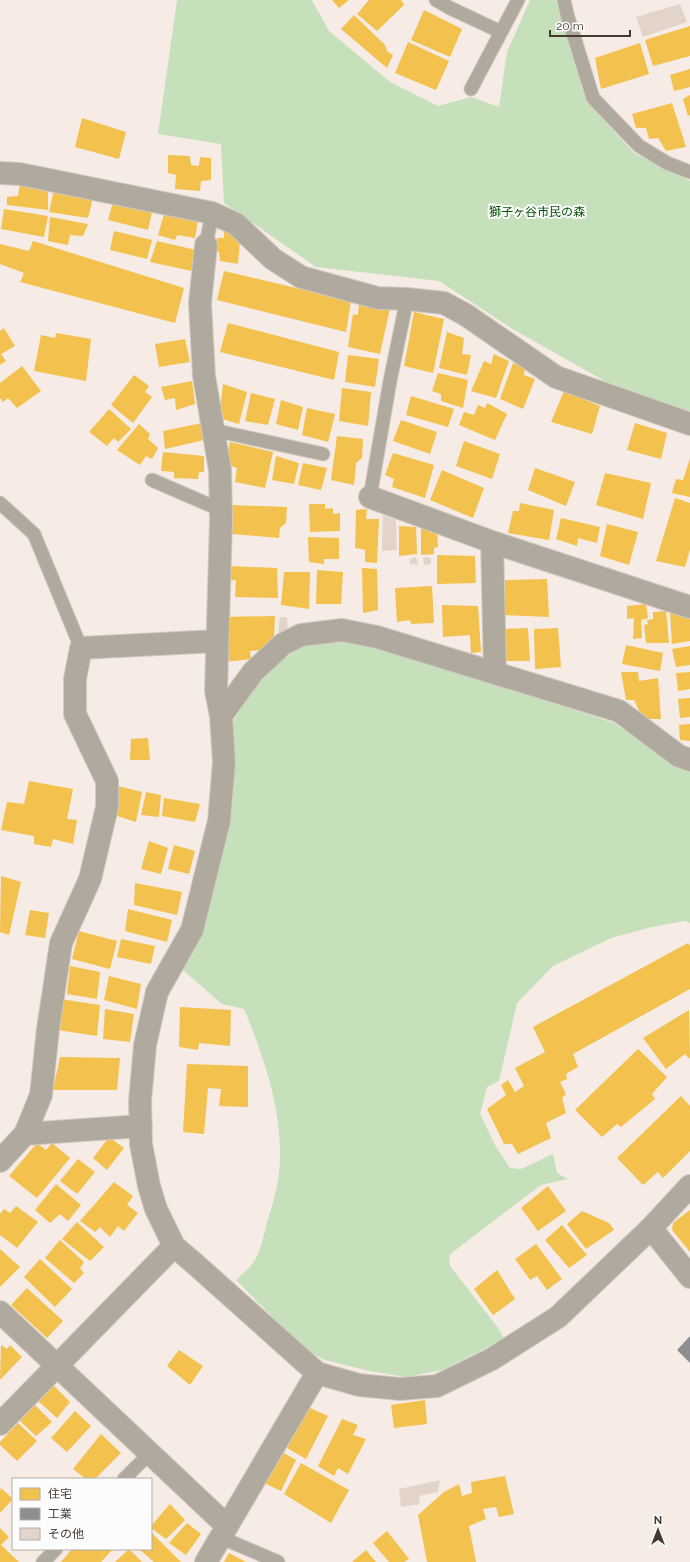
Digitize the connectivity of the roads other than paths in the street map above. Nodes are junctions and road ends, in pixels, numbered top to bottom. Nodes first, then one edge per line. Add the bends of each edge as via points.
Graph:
1 (436, 0) edge
2 (518, 0) edge
3 (564, 0) edge
4 (502, 32) junction
5 (471, 89) dead end
6 (690, 172) edge
7 (0, 173) edge
8 (212, 213) junction
9 (206, 245) joint
10 (407, 299) junction
11 (690, 424) edge
12 (213, 430) junction
13 (323, 454) dead end
14 (152, 480) dead end
15 (370, 497) joint
16 (0, 503) edge
17 (221, 510) junction
18 (492, 542) junction
19 (690, 607) edge
20 (218, 641) junction
21 (81, 648) junction
22 (495, 673) junction
23 (221, 716) junction
24 (690, 760) edge
25 (140, 1126) junction
26 (25, 1134) junction
27 (0, 1161) edge
28 (690, 1186) edge
29 (651, 1228) junction
30 (174, 1246) junction
31 (690, 1277) edge
32 (0, 1312) edge
33 (57, 1366) junction
34 (317, 1373) junction
35 (0, 1424) edge
36 (150, 1453) junction
37 (125, 1478) edge
38 (224, 1532) junction
39 (55, 1550) edge
40 (43, 1562) edge
41 (206, 1562) edge
42 (278, 1562) edge

1 - 4 lane
2 - 4 lane
3 - 6 lane via 593,98 639,146 667,163
4 - 5 lane
7 - 8 street via 20,174
8 - 9 lane
8 - 10 street via 236,224 273,259 301,277 378,298
9 - 12 street via 200,303 204,376
10 - 11 street via 444,303 466,315 556,377
10 - 15 lane via 396,346
12 - 13 lane
12 - 17 street via 220,470
14 - 17 lane
15 - 18 street
16 - 21 lane via 34,534
17 - 20 street
18 - 19 street
18 - 22 street
20 - 21 street
20 - 23 street via 216,691
21 - 26 street via 75,679 76,714 107,781 108,807 90,879 61,943 41,1095
22 - 23 street via 377,637 342,630 301,635 283,644 253,672
22 - 24 street via 620,711 679,756
23 - 25 street via 224,762 219,821 192,930 157,992 145,1045
25 - 26 street
25 - 30 street via 140,1144 149,1186 156,1209
26 - 27 street
28 - 29 street
29 - 31 street
29 - 34 street via 558,1316 492,1359 437,1386 400,1389 360,1385
30 - 33 street
30 - 34 street
32 - 33 street
33 - 35 street
33 - 36 street
34 - 38 street
36 - 37 lane
36 - 38 street
38 - 41 street
38 - 42 lane
39 - 40 lane

